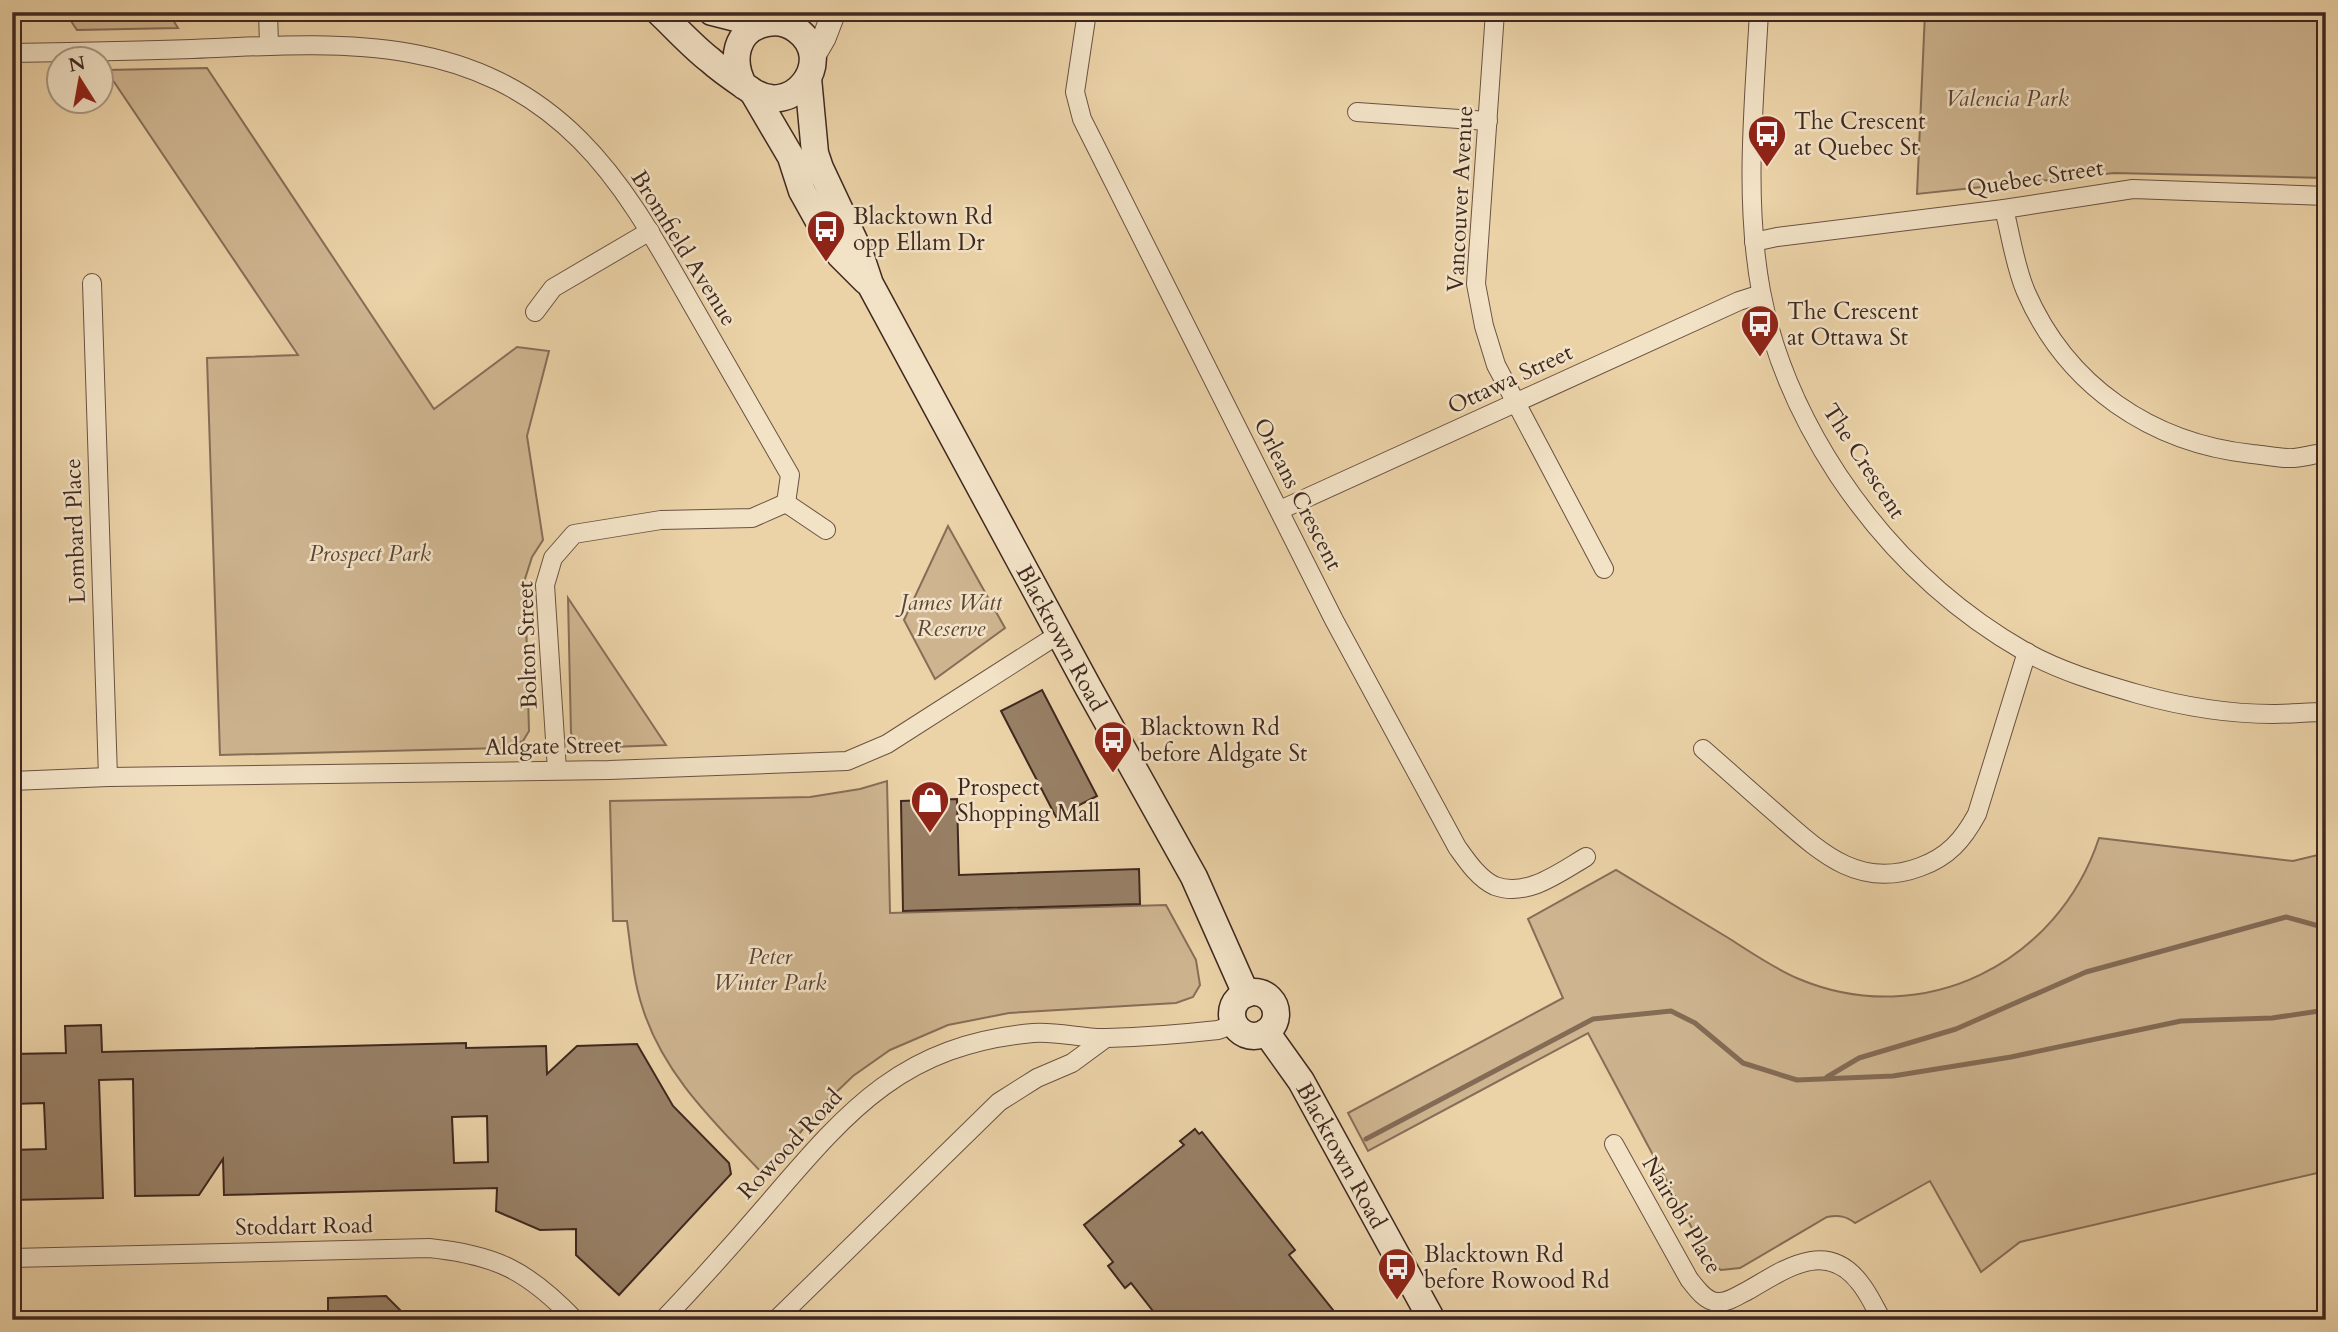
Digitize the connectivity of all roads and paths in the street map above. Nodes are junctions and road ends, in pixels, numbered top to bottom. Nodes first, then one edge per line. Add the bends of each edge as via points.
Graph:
1 (268, 12) edge
2 (659, 12) edge
3 (712, 12) edge
4 (834, 12) edge
5 (1087, 12) edge
6 (1495, 12) edge
7 (1759, 12) edge
8 (778, 20) edge
9 (269, 45) junction
10 (12, 53) edge
11 (811, 68) junction
12 (749, 90) junction
13 (1357, 112) dead end
14 (1488, 121) junction
15 (2326, 197) edge
16 (2004, 209) junction
17 (650, 230) junction
18 (1754, 242) junction
19 (92, 284) dead end
20 (870, 284) junction
21 (1762, 294) junction
22 (535, 312) dead end
23 (1515, 404) junction
24 (2326, 453) edge
25 (786, 503) junction
26 (1280, 510) junction
27 (826, 530) dead end
28 (1604, 569) dead end
29 (1059, 634) junction
30 (2027, 652) junction
31 (2326, 712) edge
32 (1703, 749) dead end
33 (558, 770) junction
34 (107, 777) junction
35 (12, 781) edge
36 (1586, 857) dead end
37 (1246, 994) junction
38 (1235, 1024) junction
39 (1266, 1032) junction
40 (1106, 1038) junction
41 (1614, 1144) dead end
42 (12, 1258) edge
43 (1716, 1311) edge
44 (575, 1320) edge
45 (663, 1320) edge
46 (776, 1320) edge
47 (1432, 1320) edge
48 (1882, 1320) edge

1 - 9 street
2 - 12 main road, Blacktown Road via 709,60
3 - 8 main road
4 - 11 street
5 - 26 street, Orleans Crescent via 1075,92 1082,119
6 - 14 street, Vancouver Avenue
7 - 18 street, The Crescent via 1750,180
8 - 11 main road via 806,39
8 - 12 main road via 749,31 736,51 735,64
9 - 10 street, Bromfield Avenue
9 - 17 street, Bromfield Avenue via 322,44 420,53 491,78 555,117 581,141
11 - 12 main road via 801,88 790,95 766,98
11 - 20 main road, Blacktown Road via 820,168
12 - 20 main road, Blacktown Road via 791,157 802,191 821,225 840,255
13 - 14 street
14 - 23 street, Vancouver Avenue via 1476,284 1496,365
15 - 16 street, Quebec Street via 2133,189
16 - 18 street, Quebec Street
16 - 24 street via 2025,290 2050,337 2121,410 2171,436 2218,450 2293,458
17 - 22 street via 553,288
17 - 25 street, Bromfield Avenue via 790,475
18 - 21 street, The Crescent
19 - 34 street, Lombard Place
20 - 29 main road, Blacktown Road
21 - 23 street, Ottawa Street
21 - 30 street, The Crescent via 1799,405 1860,508 1928,581
23 - 26 street, Ottawa Street
23 - 28 street, Vancouver Avenue
25 - 27 street
25 - 33 street, Bolton Street via 752,518 661,520 574,534 553,558 545,585
26 - 36 street, Orleans Crescent via 1353,656 1457,847 1475,871 1496,886 1524,889
29 - 33 street, Aldgate Street via 887,744 847,761
29 - 37 main road, Blacktown Road via 1194,877
30 - 31 street, The Crescent via 2098,682 2163,701 2272,714
30 - 32 street via 1977,814 1965,837 1934,862 1908,872 1877,875 1825,855
33 - 34 street, Aldgate Street
34 - 35 street, Aldgate Street
37 - 38 main road via 1235,1003
37 - 39 main road via 1260,993 1272,1001 1275,1021
38 - 39 main road via 1245,1034
38 - 40 street, Rowood Road via 1218,1030
39 - 47 main road, Blacktown Road via 1301,1081
40 - 45 street, Rowood Road via 1036,1033 997,1038 937,1056 886,1083 832,1129
40 - 46 street via 1072,1063 999,1102
41 - 43 street, Nairobi Place via 1689,1279
42 - 44 street, Stoddart Road via 461,1251 524,1275
43 - 48 street, Nairobi Place via 1800,1262 1818,1258 1839,1264 1860,1282

